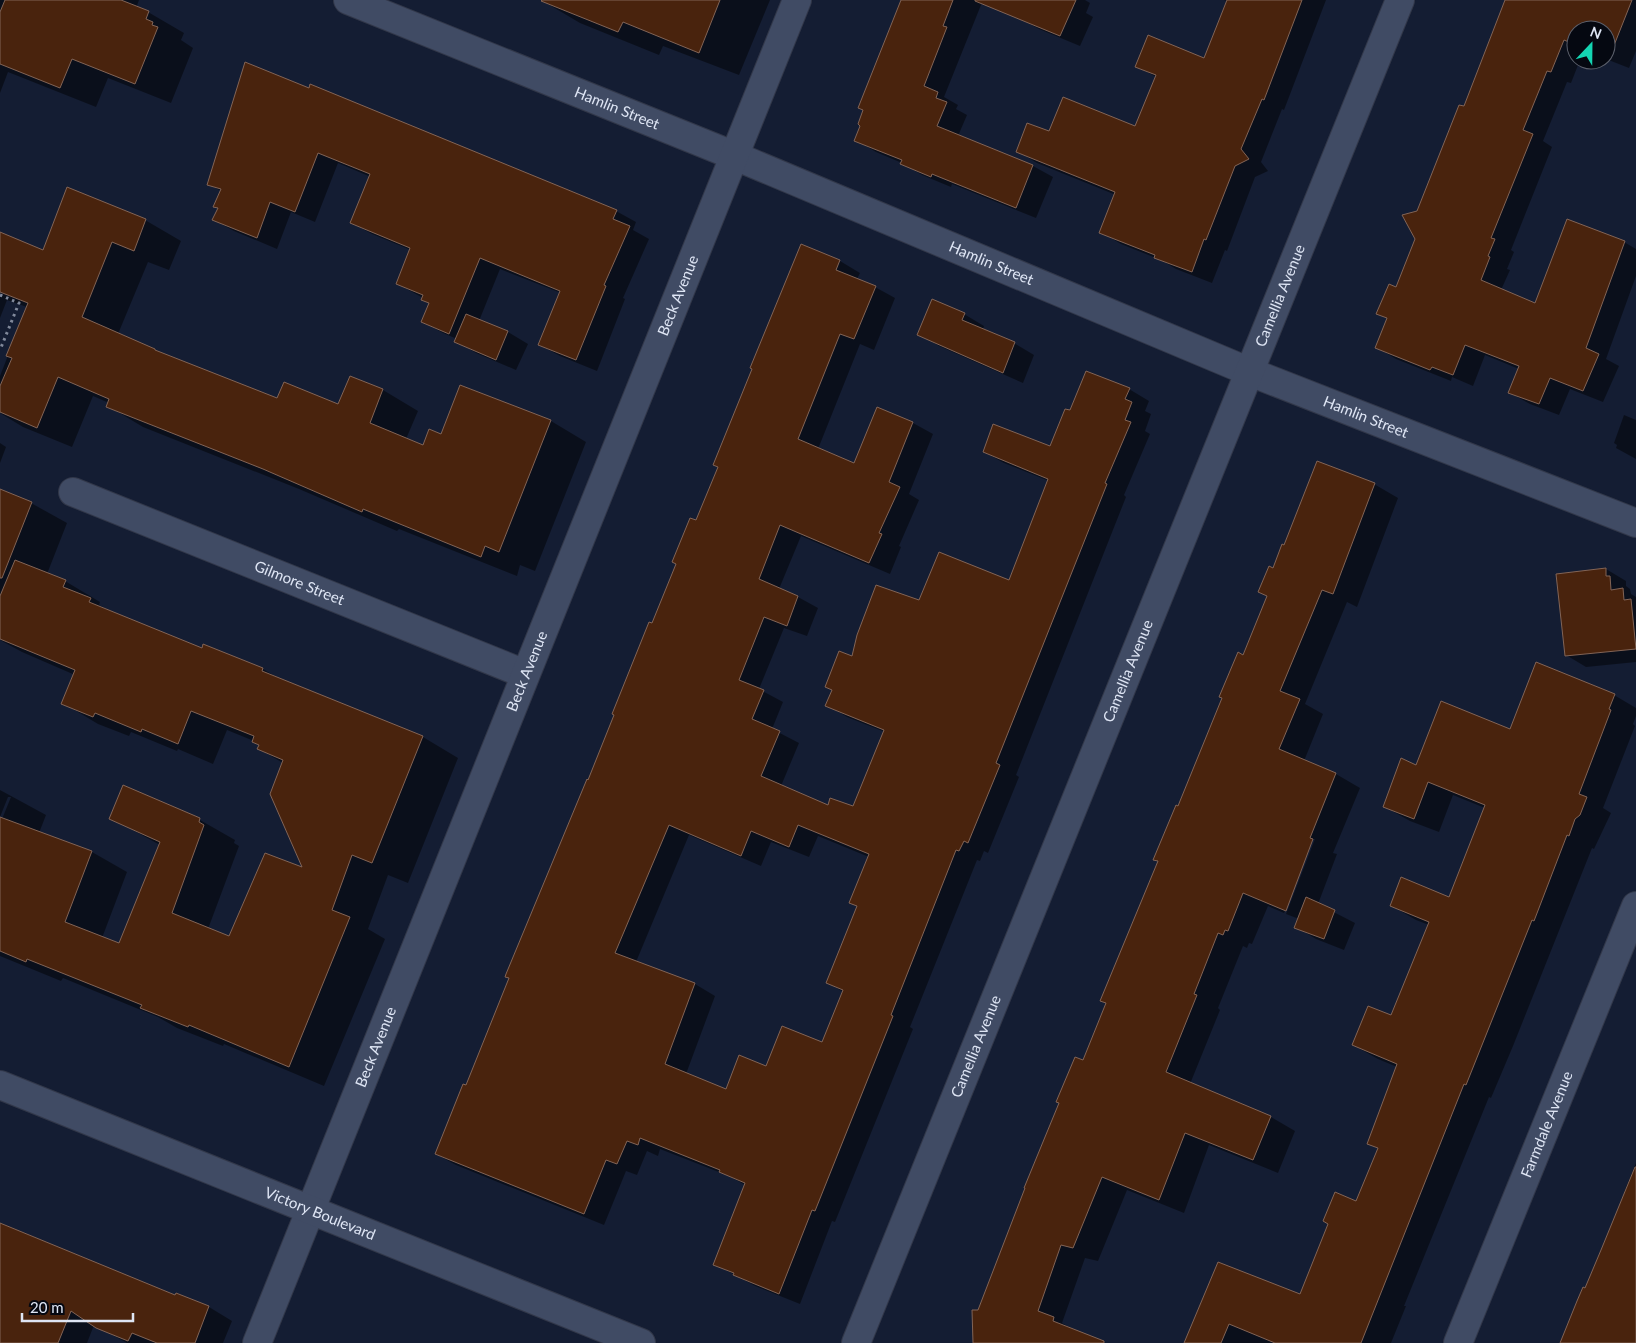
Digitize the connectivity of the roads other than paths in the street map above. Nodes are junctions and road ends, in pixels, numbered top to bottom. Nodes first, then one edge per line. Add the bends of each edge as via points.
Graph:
1 (348, 0) edge
2 (797, 0) edge
3 (1400, 0) edge
4 (735, 156) junction
5 (1250, 372) junction
6 (73, 492) dead end
7 (1636, 523) edge
8 (525, 674) junction
9 (1636, 906) edge
10 (0, 1084) edge
11 (310, 1209) junction
12 (257, 1343) edge
13 (641, 1343) edge
14 (856, 1343) edge
15 (1458, 1343) edge

1 - 4 street, Hamlin Street
2 - 4 street, Beck Avenue
3 - 5 street, Camellia Avenue
4 - 5 street, Hamlin Street
4 - 8 street, Beck Avenue
5 - 7 street, Hamlin Street
5 - 14 street, Camellia Avenue
6 - 8 street, Gilmore Street
8 - 11 street, Beck Avenue
9 - 15 street, Farmdale Avenue
10 - 11 street, Victory Boulevard
11 - 12 street, Beck Avenue
11 - 13 street, Victory Boulevard

